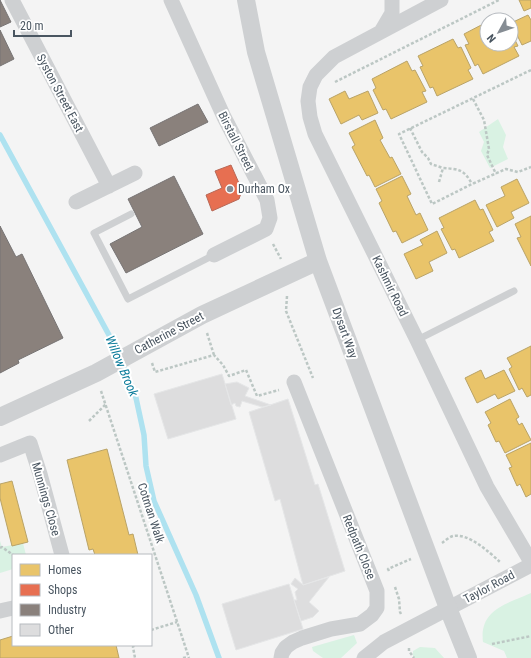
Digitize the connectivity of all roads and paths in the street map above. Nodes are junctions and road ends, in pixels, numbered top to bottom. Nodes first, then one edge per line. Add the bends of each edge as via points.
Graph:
1 (12, 0) edge
2 (171, 0) edge
3 (246, 0) edge
4 (392, 0) edge
5 (441, 0) edge
6 (499, 0) edge
7 (382, 31) junction
8 (531, 70) edge
9 (329, 85) dead end
10 (473, 99) junction
11 (410, 128) junction
12 (531, 167) edge
13 (443, 168) junction
14 (135, 173) dead end
15 (496, 174) junction
16 (439, 182) dead end
17 (472, 184) junction
18 (109, 186) junction
19 (76, 202) dead end
20 (131, 214) dead end
21 (266, 229) junction
22 (214, 255) joint
23 (318, 261) junction
24 (289, 274) junction
25 (514, 291) dead end
26 (202, 315) junction
27 (417, 340) junction
28 (143, 347) junction
29 (214, 355) junction
30 (96, 373) junction
31 (294, 384) joint
32 (315, 385) dead end
33 (106, 404) junction
34 (0, 417) edge
35 (89, 421) dead end
36 (0, 455) edge
37 (0, 548) edge
38 (12, 554) edge
39 (62, 554) edge
40 (531, 564) edge
41 (12, 608) edge
42 (448, 608) junction
43 (0, 611) edge
44 (177, 622) junction
45 (152, 630) edge
46 (531, 636) edge
47 (492, 644) dead end
48 (134, 646) edge
49 (189, 657) edge
50 (135, 658) edge
51 (183, 658) edge
52 (280, 658) edge
53 (364, 658) edge
54 (468, 658) edge

1 - 18 street, Syston Street East
2 - 21 street, Birstall Street via 224,117 267,200 270,218
3 - 23 street, Dysart Way via 256,52
4 - 7 street via 392,13
5 - 7 street, Kashmir Road
6 - 9 path
7 - 27 street, Kashmir Road via 334,57 316,75 310,87 308,101 315,134
8 - 10 path
10 - 11 path
10 - 15 path via 484,120 489,149 487,155
11 - 13 path via 431,164
11 - 17 path via 399,134 432,204
12 - 15 path via 518,172 506,169
13 - 16 path
13 - 17 path via 459,169
14 - 18 street
15 - 17 path
18 - 19 street
20 - 22 lane via 94,233 128,299
21 - 22 street
21 - 24 path
23 - 24 street, Catherine Street
23 - 42 street, Dysart Way
24 - 26 street, Catherine Street
24 - 32 path via 286,311
25 - 27 lane
26 - 28 street, Catherine Street
26 - 29 path
27 - 40 street, Kashmir Road via 487,487
28 - 29 path via 156,372
28 - 30 street, Catherine Street
29 - 31 path via 224,364 229,376 246,370 257,396
30 - 33 path, Cotman Walk
30 - 34 street, Catherine Street
31 - 52 street, Redpath Close via 377,591 377,608 360,624 331,629 293,642
33 - 35 path
33 - 44 path, Cotman Walk
36 - 39 street, Munnings Close via 30,443
37 - 38 path
40 - 42 street, Taylor Road
41 - 43 street
42 - 53 street, Taylor Road via 384,642
42 - 54 street, Dysart Way
44 - 45 path
44 - 49 path, Cotman Walk
46 - 47 path
48 - 50 path
49 - 51 path

